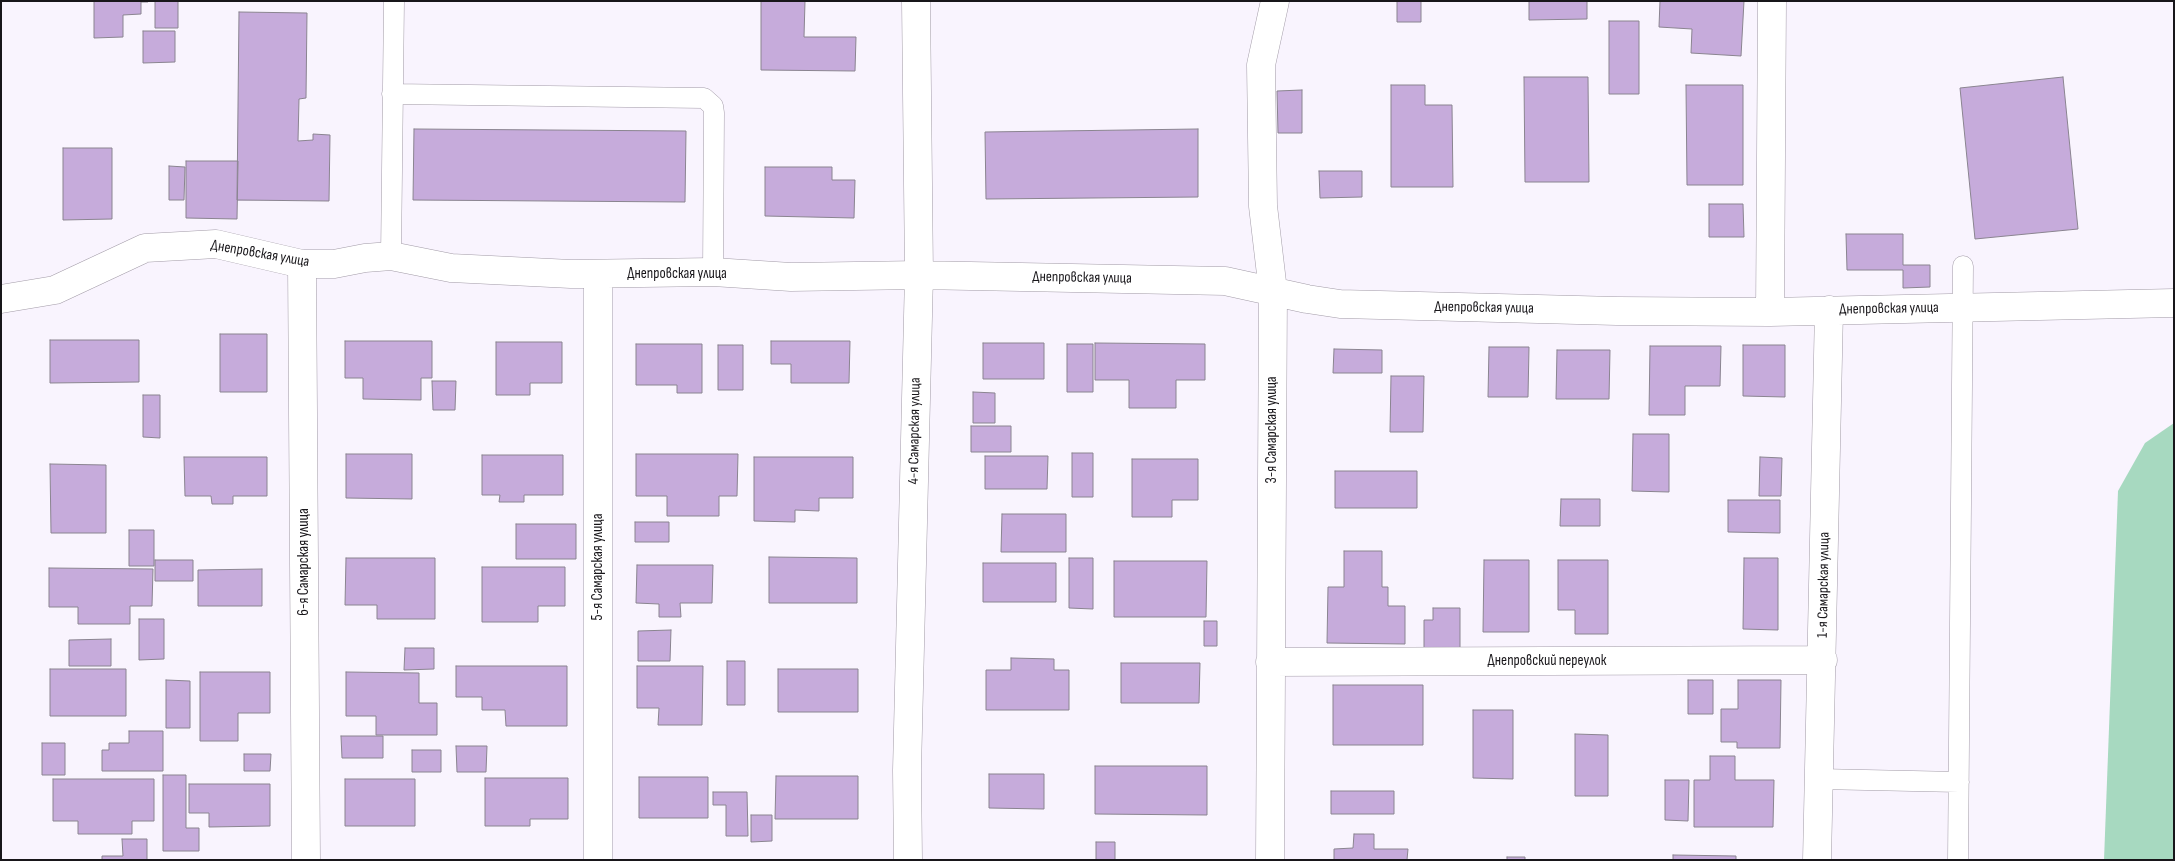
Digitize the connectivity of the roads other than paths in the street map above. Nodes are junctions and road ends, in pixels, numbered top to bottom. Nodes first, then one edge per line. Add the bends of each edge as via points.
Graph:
1 (394, 1) edge
2 (916, 1) edge
3 (1275, 1) edge
4 (1772, 1) edge
5 (392, 94) junction
6 (391, 256) junction
7 (302, 264) junction
8 (1963, 266) dead end
9 (713, 272) junction
10 (598, 275) junction
11 (919, 275) junction
12 (1273, 290) junction
13 (1, 298) edge
14 (2174, 303) edge
15 (1963, 308) junction
16 (1830, 310) junction
17 (1770, 312) junction
18 (1823, 660) junction
19 (1270, 662) junction
20 (1819, 779) junction
21 (1959, 782) junction
22 (306, 860) edge
23 (598, 860) edge
24 (908, 860) edge
25 (1270, 860) edge
26 (1817, 860) edge
27 (1958, 860) edge

1 - 5 lane
2 - 11 street, 4-я Самарская улица
3 - 12 street, 3-я Самарская улица via 1261,65 1263,206
4 - 17 street
5 - 6 lane
5 - 9 lane via 704,98 713,106 714,113
6 - 7 street, Днепровская улица via 334,264
6 - 10 street, Днепровская улица via 451,268
7 - 13 street, Днепровская улица via 216,244 145,248 55,290
7 - 22 street, 6-я Самарская улица
8 - 15 lane
9 - 10 street, Днепровская улица
9 - 11 street, Днепровская улица via 791,277
10 - 23 street, 5-я Самарская улица
11 - 12 street, Днепровская улица via 1225,281
11 - 24 street, 4-я Самарская улица via 907,770
12 - 17 street, Днепровская улица via 1340,304
12 - 19 street, 3-я Самарская улица
14 - 15 street, Днепровская улица
15 - 16 street, Днепровская улица
15 - 21 lane
16 - 17 street, Днепровская улица
16 - 18 street, 1-я Самарская улица
18 - 19 street, Днепровский переулок
18 - 20 street, 1-я Самарская улица
19 - 25 street, 3-я Самарская улица
20 - 21 lane
20 - 26 street, 1-я Самарская улица
21 - 27 lane

